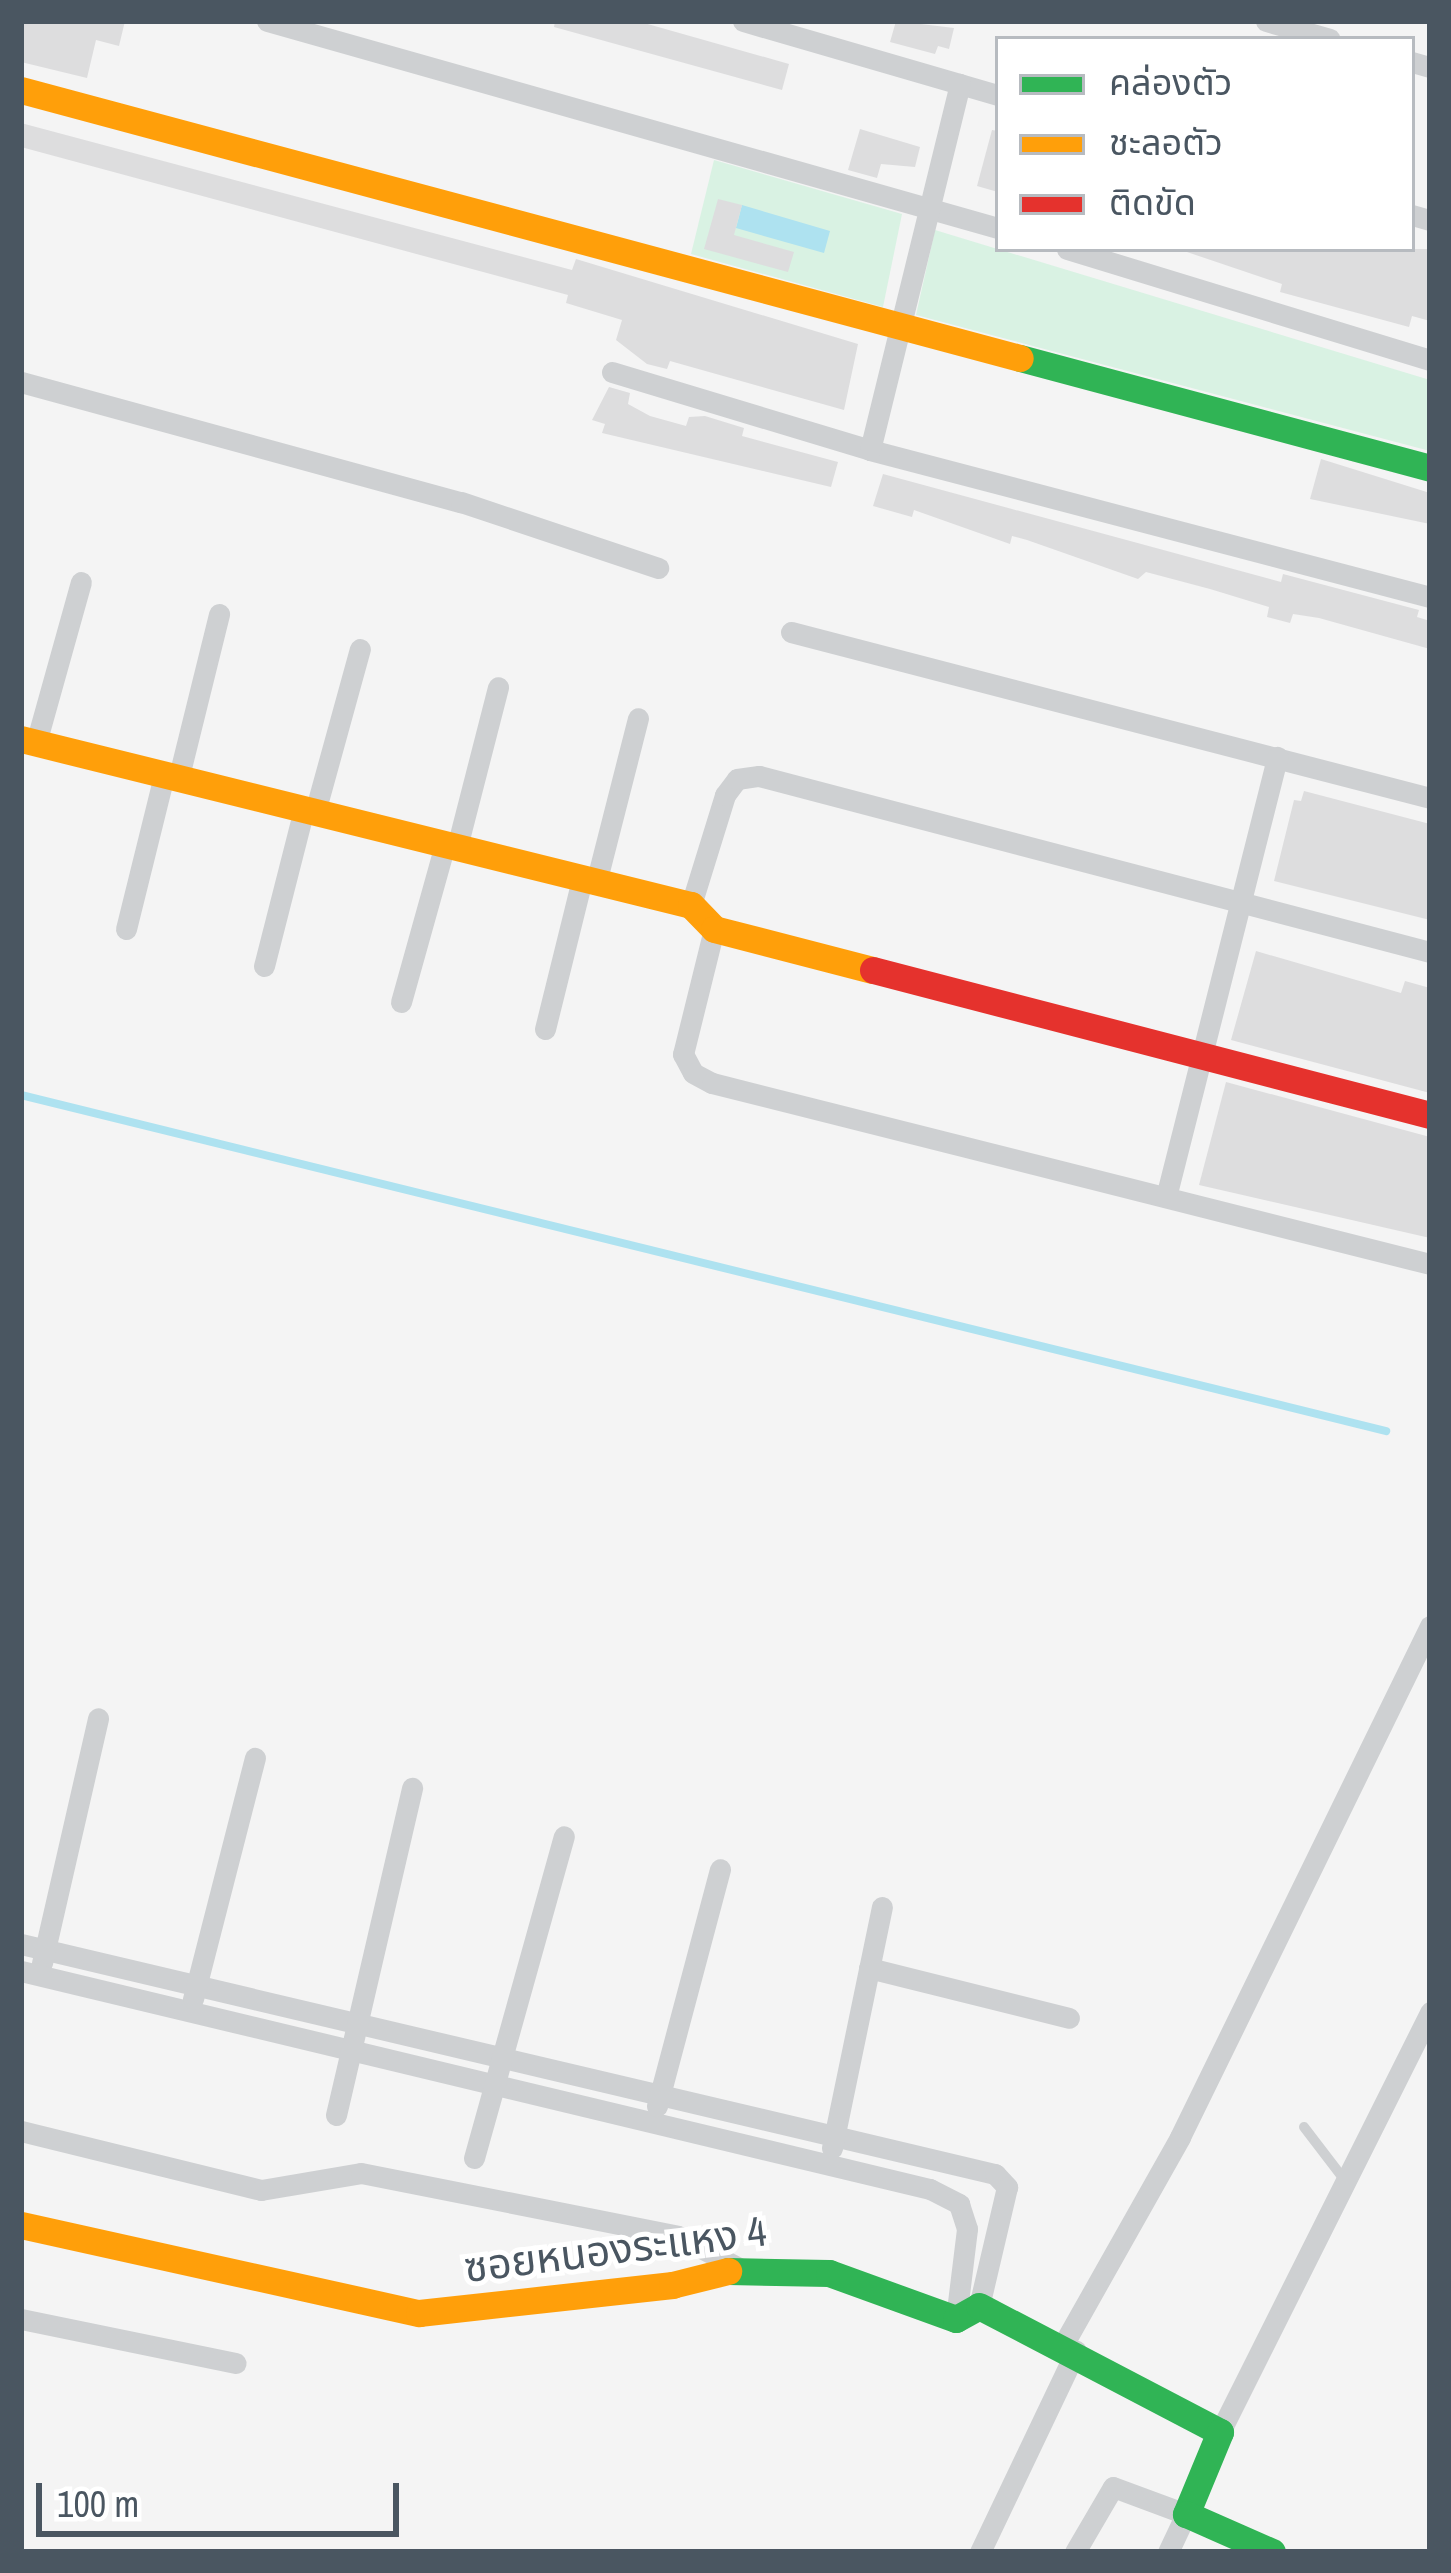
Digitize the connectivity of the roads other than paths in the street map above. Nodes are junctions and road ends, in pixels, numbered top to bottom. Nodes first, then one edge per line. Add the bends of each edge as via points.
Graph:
1 (267, 21) edge
2 (743, 21) edge
3 (1266, 21) edge
4 (1319, 36) edge
5 (960, 84) junction
6 (21, 90) edge
7 (995, 94) edge
8 (927, 206) junction
9 (995, 227) edge
10 (1077, 252) edge
11 (899, 328) junction
12 (1430, 360) edge
13 (612, 372) dead end
14 (21, 382) edge
15 (870, 450) junction
16 (1430, 469) edge
17 (658, 568) dead end
18 (81, 582) dead end
19 (1430, 597) edge
20 (219, 614) dead end
21 (790, 632) dead end
22 (360, 649) dead end
23 (498, 687) dead end
24 (638, 718) dead end
25 (26, 745) edge
26 (1277, 757) junction
27 (171, 777) junction
28 (1430, 798) edge
29 (309, 810) junction
30 (451, 846) junction
31 (589, 881) junction
32 (691, 905) junction
33 (1239, 906) junction
34 (126, 929) dead end
35 (714, 929) junction
36 (1430, 952) edge
37 (264, 966) dead end
38 (401, 1002) dead end
39 (544, 1029) dead end
40 (1205, 1058) junction
41 (1430, 1115) edge
42 (1166, 1197) junction
43 (1430, 1264) edge
44 (1430, 1627) edge
45 (98, 1718) dead end
46 (255, 1758) dead end
47 (412, 1788) dead end
48 (564, 1836) dead end
49 (720, 1869) dead end
50 (882, 1907) dead end
51 (21, 1944) edge
52 (44, 1949) junction
53 (869, 1968) junction
54 (30, 1973) edge
55 (198, 1986) junction
56 (190, 2012) junction
57 (1430, 2012) edge
58 (1069, 2018) dead end
59 (357, 2024) junction
60 (352, 2051) junction
61 (502, 2059) junction
62 (496, 2086) junction
63 (658, 2096) junction
64 (336, 2115) dead end
65 (656, 2125) junction
66 (1304, 2127) dead end
67 (21, 2131) edge
68 (835, 2136) junction
69 (474, 2158) dead end
70 (829, 2161) junction
71 (1348, 2184) junction
72 (21, 2224) edge
73 (739, 2268) junction
74 (968, 2313) junction
75 (21, 2319) edge
76 (1070, 2348) junction
77 (236, 2363) dead end
78 (1220, 2432) junction
79 (1186, 2514) junction
80 (980, 2552) edge
81 (1075, 2552) edge
82 (1168, 2552) edge
83 (1270, 2552) edge

1 - 8 street
2 - 5 street
3 - 4 street
5 - 7 street
5 - 8 street
6 - 11 street
8 - 9 street
8 - 11 street
10 - 12 street
11 - 15 street
11 - 16 street
13 - 15 street
14 - 17 street via 461,502
15 - 19 street
18 - 25 street
20 - 27 street
21 - 26 street
22 - 29 street
23 - 30 street
24 - 31 street
25 - 27 street
26 - 28 street
26 - 33 street
27 - 29 street
27 - 34 street
29 - 30 street
29 - 37 street
30 - 31 street
30 - 38 street
31 - 32 street
31 - 39 street
32 - 33 street via 725,795 737,779 759,776
32 - 35 street
33 - 36 street
33 - 40 street
35 - 40 street
35 - 42 street via 683,1054 693,1073
40 - 41 street
40 - 42 street
42 - 43 street
44 - 76 street
45 - 52 street
46 - 55 street
47 - 59 street
48 - 61 street
49 - 63 street
50 - 53 street
51 - 52 street
52 - 54 street
52 - 55 street
53 - 58 street
53 - 68 street
54 - 56 street
55 - 56 street
55 - 59 street
56 - 60 street
57 - 71 street
59 - 60 street
59 - 61 street
60 - 62 street
60 - 64 street
61 - 62 street
61 - 63 street
62 - 65 street
62 - 69 street
63 - 65 street
63 - 68 street
65 - 70 street
66 - 71 lane
67 - 73 street via 251,2188 361,2173 678,2236
68 - 70 street
68 - 74 street via 972,2167 1007,2187
70 - 74 street via 959,2204
71 - 78 street
72 - 73 street, ซอยหนองระแหง 4 via 418,2313 672,2285
73 - 74 street, ซอยหนองระแหง 4 via 829,2273
74 - 76 street, ซอยหนองระแหง 4
75 - 77 street
76 - 78 street, ซอยหนองระแหง 4
76 - 80 street
78 - 79 street
79 - 81 street via 1113,2488
79 - 82 street
79 - 83 street

